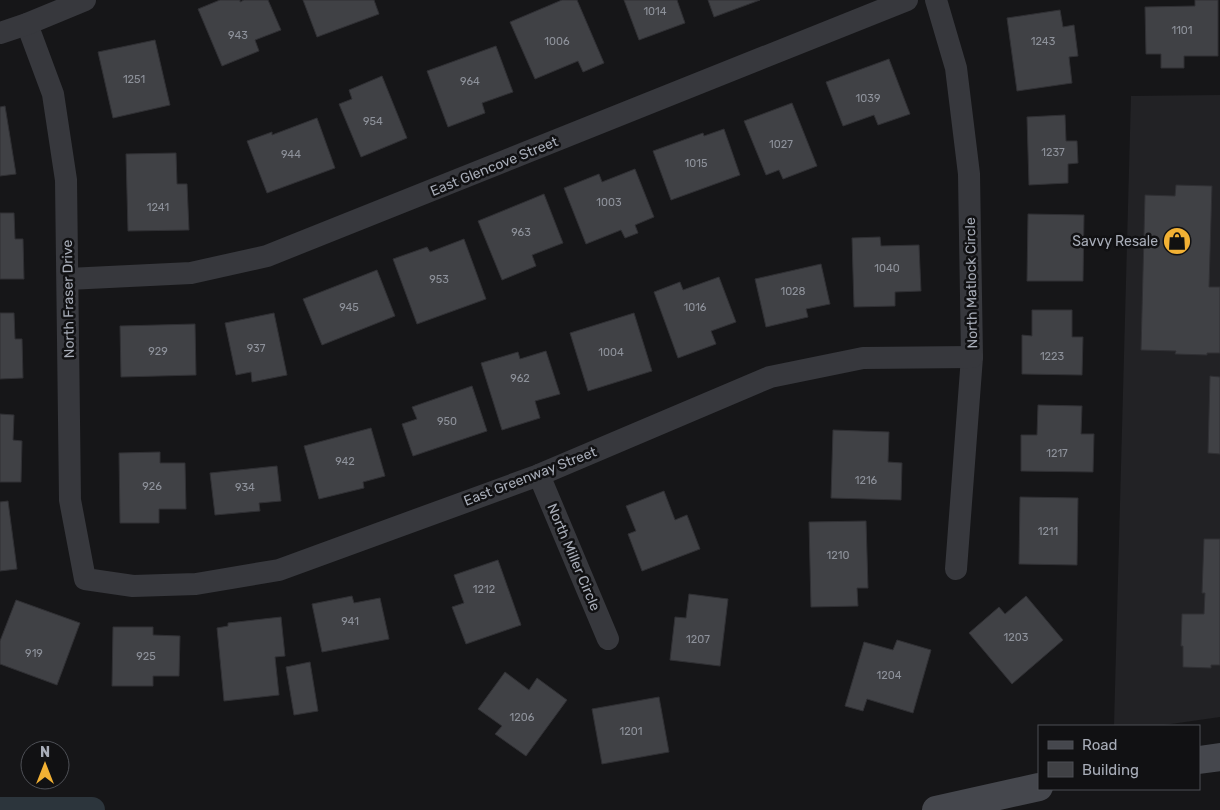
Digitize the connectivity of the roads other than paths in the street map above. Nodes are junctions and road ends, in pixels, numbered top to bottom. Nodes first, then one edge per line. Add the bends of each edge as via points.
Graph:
1 (85, 0) edge
2 (907, 0) edge
3 (936, 0) edge
4 (27, 24) junction
5 (0, 32) edge
6 (68, 279) junction
7 (972, 357) junction
8 (539, 474) junction
9 (956, 568) dead end
10 (85, 579) joint
11 (608, 639) dead end
12 (1220, 757) edge
13 (1200, 760) edge
14 (1038, 787) edge
15 (936, 810) edge

1 - 4 street
2 - 6 street, East Glencove Street via 267,256 191,273
3 - 7 street, North Matlock Circle via 956,68 969,174
4 - 5 street
4 - 6 street, North Fraser Drive via 53,94 66,180
6 - 10 street, North Fraser Drive via 70,500
7 - 8 street, East Greenway Street via 863,358 770,377
7 - 9 street, North Matlock Circle
8 - 10 street, East Greenway Street via 279,570 196,584 133,586
8 - 11 street, North Miller Circle
12 - 13 main road
14 - 15 main road

